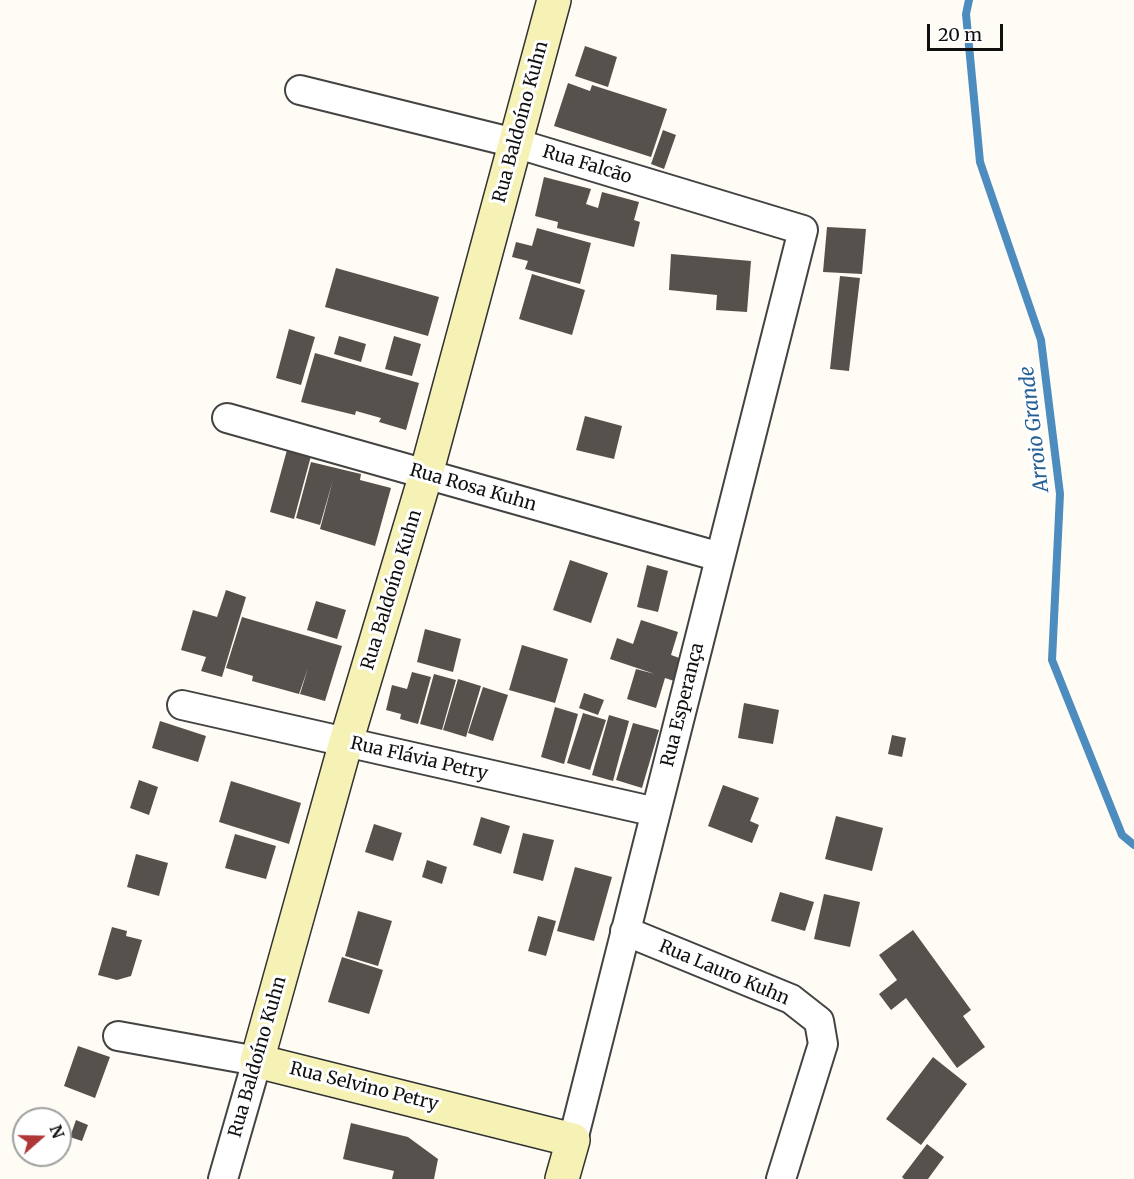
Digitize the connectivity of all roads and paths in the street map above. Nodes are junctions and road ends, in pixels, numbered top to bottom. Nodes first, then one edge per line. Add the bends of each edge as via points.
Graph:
1 (554, 0) edge
2 (300, 90) dead end
3 (516, 143) junction
4 (803, 230) joint
5 (227, 418) dead end
6 (426, 474) junction
7 (720, 557) junction
8 (182, 705) dead end
9 (346, 742) junction
10 (656, 812) junction
11 (625, 931) junction
12 (118, 1036) dead end
13 (257, 1060) junction
14 (573, 1140) junction
15 (223, 1179) edge
16 (562, 1179) edge
17 (780, 1179) edge

1 - 3 street, Rua Baldoíno Kuhn
2 - 3 street, Rua Falcão
3 - 4 street, Rua Falcão
3 - 6 street, Rua Baldoíno Kuhn
4 - 7 street, Rua Esperança
5 - 6 street, Rua Rosa Kuhn
6 - 7 street, Rua Rosa Kuhn
6 - 9 street, Rua Baldoíno Kuhn
7 - 10 street, Rua Esperança
8 - 9 street, Rua Flávia Petry
9 - 10 street, Rua Flávia Petry
9 - 13 street, Rua Baldoíno Kuhn
10 - 11 street, Rua Esperança
11 - 14 street, Rua Esperança
11 - 17 street, Rua Lauro Kuhn via 791,999 819,1021 822,1044
12 - 13 street, Rua Selvino Petry
13 - 14 street, Rua Selvino Petry
13 - 15 street, Rua Baldoíno Kuhn
14 - 16 street, Rua Esperança

